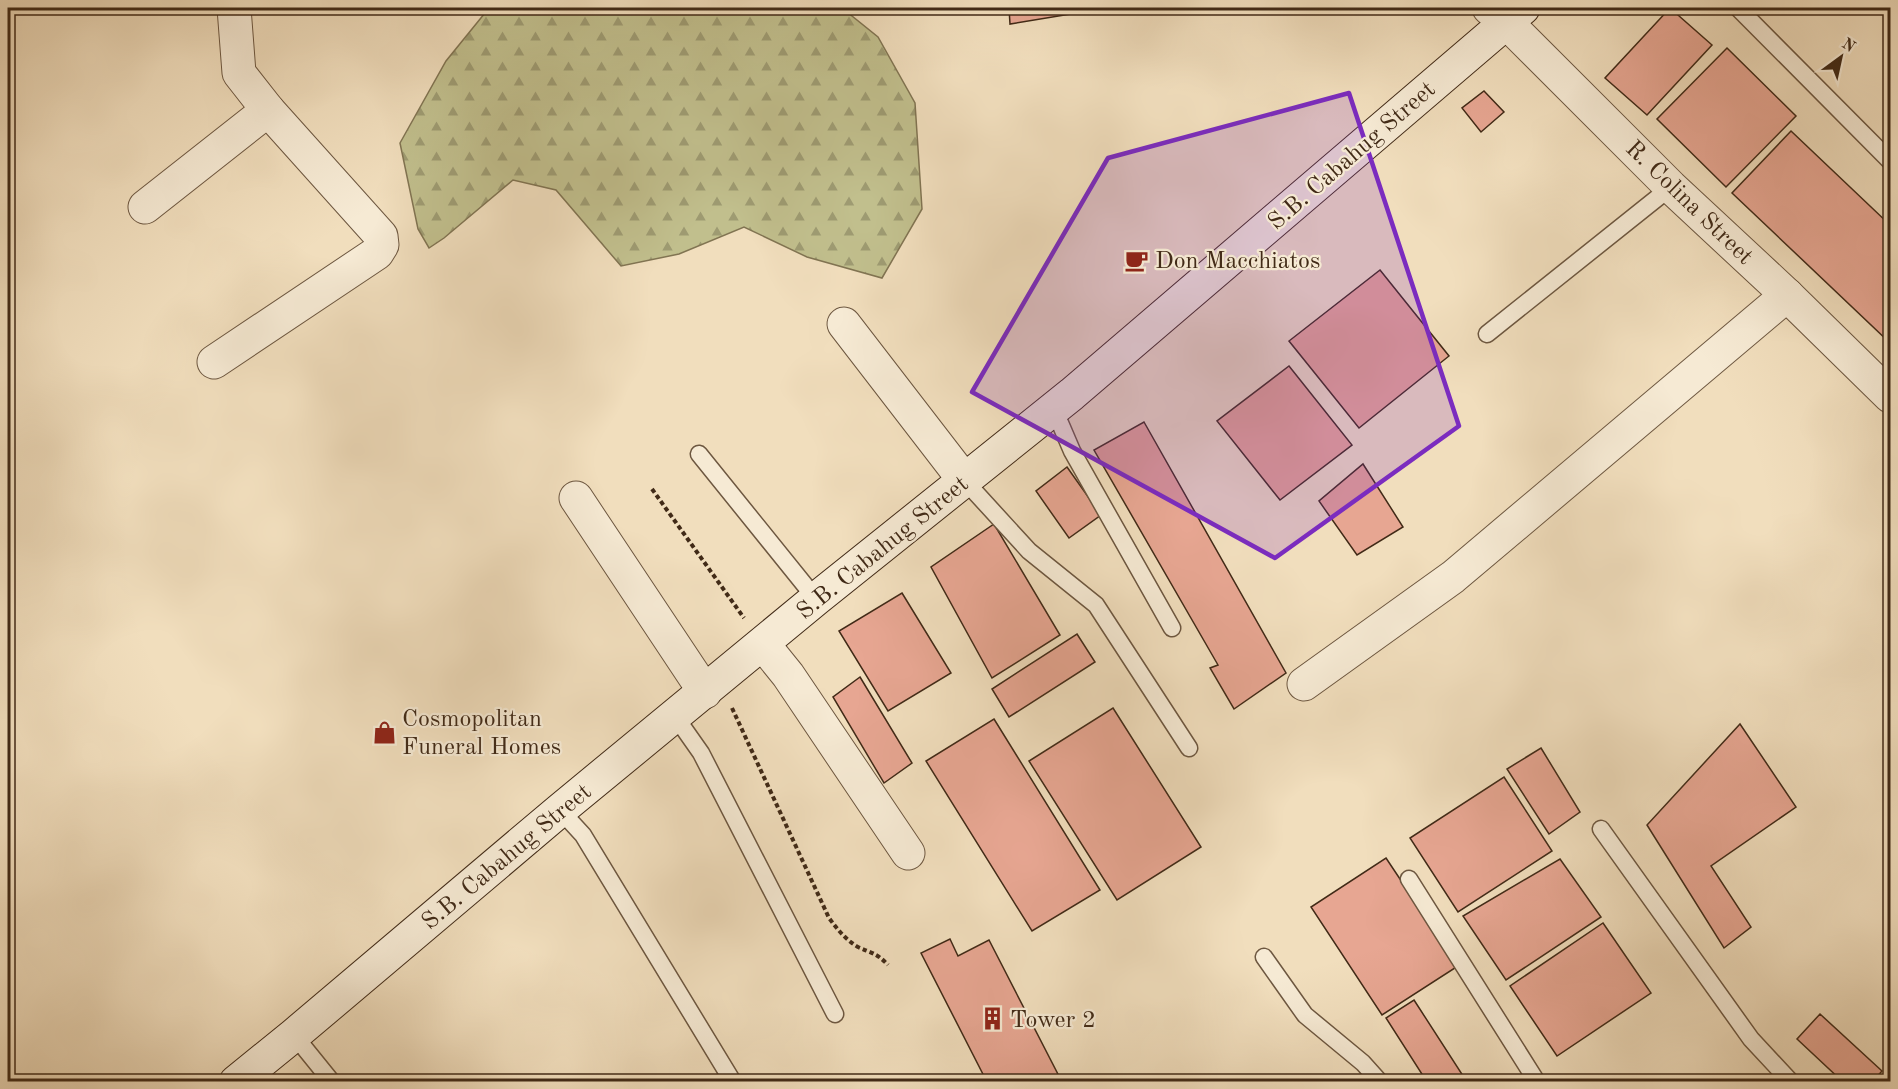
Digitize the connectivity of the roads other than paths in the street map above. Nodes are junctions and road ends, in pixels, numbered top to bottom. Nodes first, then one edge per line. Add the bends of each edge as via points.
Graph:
1 (234, 8) edge
2 (1738, 8) edge
3 (1506, 12) edge
4 (268, 110) junction
5 (1890, 161) edge
6 (1671, 187) junction
7 (145, 207) dead end
8 (1787, 295) junction
9 (844, 324) dead end
10 (1487, 334) dead end
11 (214, 362) dead end
12 (1890, 396) edge
13 (1054, 409) junction
14 (699, 454) dead end
15 (965, 481) junction
16 (576, 498) dead end
17 (816, 599) junction
18 (1172, 628) dead end
19 (763, 644) junction
20 (1304, 684) dead end
21 (719, 700) junction
22 (675, 716) junction
23 (1189, 748) dead end
24 (561, 810) junction
25 (1601, 829) dead end
26 (908, 853) dead end
27 (1409, 879) dead end
28 (1264, 957) dead end
29 (835, 1014) dead end
30 (294, 1035) junction
31 (236, 1082) edge
32 (332, 1082) edge
33 (733, 1082) edge
34 (1380, 1082) edge
35 (1537, 1082) edge
36 (1791, 1082) edge

1 - 4 street via 239,73
2 - 5 lane
3 - 6 street, R. Colina Street
3 - 13 street, S.B. Cabahug Street
4 - 7 street
4 - 11 street via 381,237 382,246
6 - 8 street, R. Colina Street
6 - 10 lane
8 - 12 street, R. Colina Street
8 - 20 street via 1453,577
9 - 15 street
13 - 15 street, S.B. Cabahug Street
13 - 18 lane via 1072,451
14 - 17 lane
15 - 17 street, S.B. Cabahug Street
15 - 23 lane via 1029,550 1096,605
16 - 21 street
17 - 19 street, S.B. Cabahug Street
19 - 21 street, S.B. Cabahug Street
19 - 26 street
21 - 22 street, S.B. Cabahug Street
22 - 24 street, S.B. Cabahug Street
22 - 29 lane via 701,753
24 - 30 street, S.B. Cabahug Street
24 - 33 lane via 583,835
25 - 36 lane via 1751,1039
27 - 35 lane
28 - 34 lane via 1305,1015
30 - 31 street, S.B. Cabahug Street
30 - 32 lane

